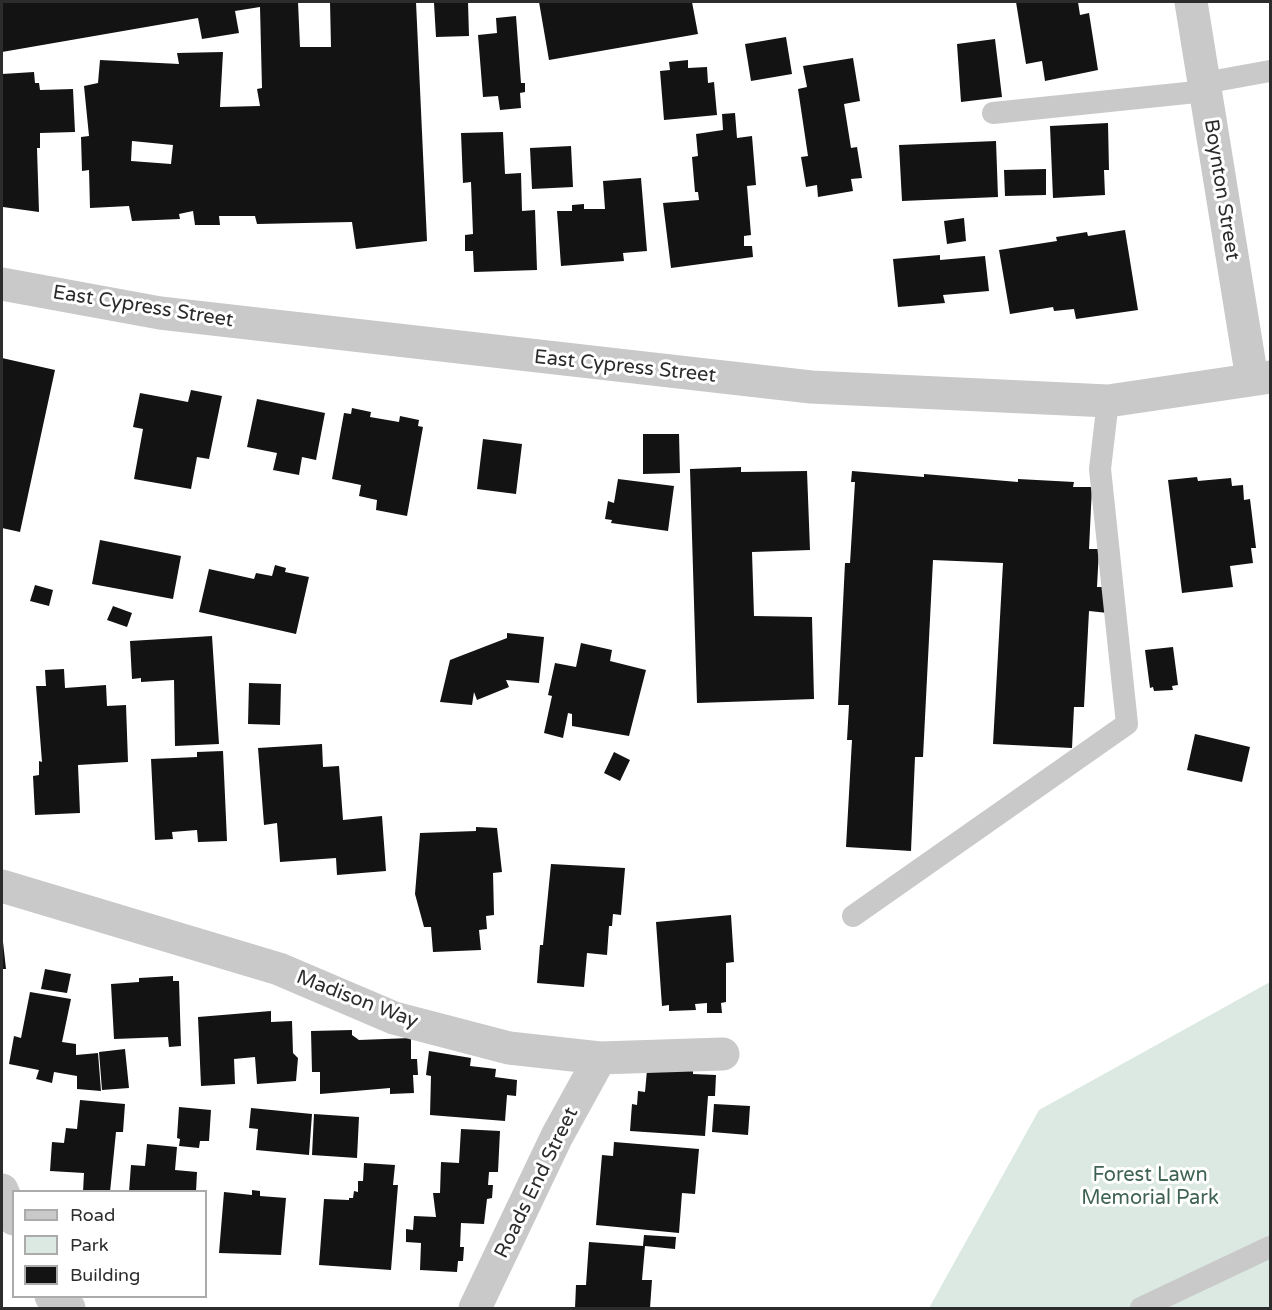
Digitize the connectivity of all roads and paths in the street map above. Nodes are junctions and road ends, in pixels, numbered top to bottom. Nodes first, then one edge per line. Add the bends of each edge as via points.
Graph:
1 (1191, 2) edge
2 (1270, 71) edge
3 (1205, 87) junction
4 (993, 113) dead end
5 (2, 284) edge
6 (1261, 378) edge
7 (1108, 401) junction
8 (2, 886) edge
9 (853, 916) dead end
10 (723, 1054) dead end
11 (600, 1058) junction
12 (2, 1190) edge
13 (12, 1214) edge
14 (1270, 1247) edge
15 (52, 1298) edge
16 (69, 1308) edge
17 (475, 1308) edge
18 (1141, 1308) edge

1 - 3 street, Boynton Street
2 - 3 lane
3 - 4 lane
3 - 6 street, Boynton Street
5 - 7 street, East Cypress Street via 172,314 811,387
6 - 7 street, East Cypress Street
7 - 9 lane via 1100,469 1127,724
8 - 11 street, Madison Way via 279,969 394,1018 509,1048
10 - 11 street, Madison Way
11 - 17 street, Roads End Street via 557,1136
12 - 13 street
14 - 18 lane
15 - 16 street via 56,1305

